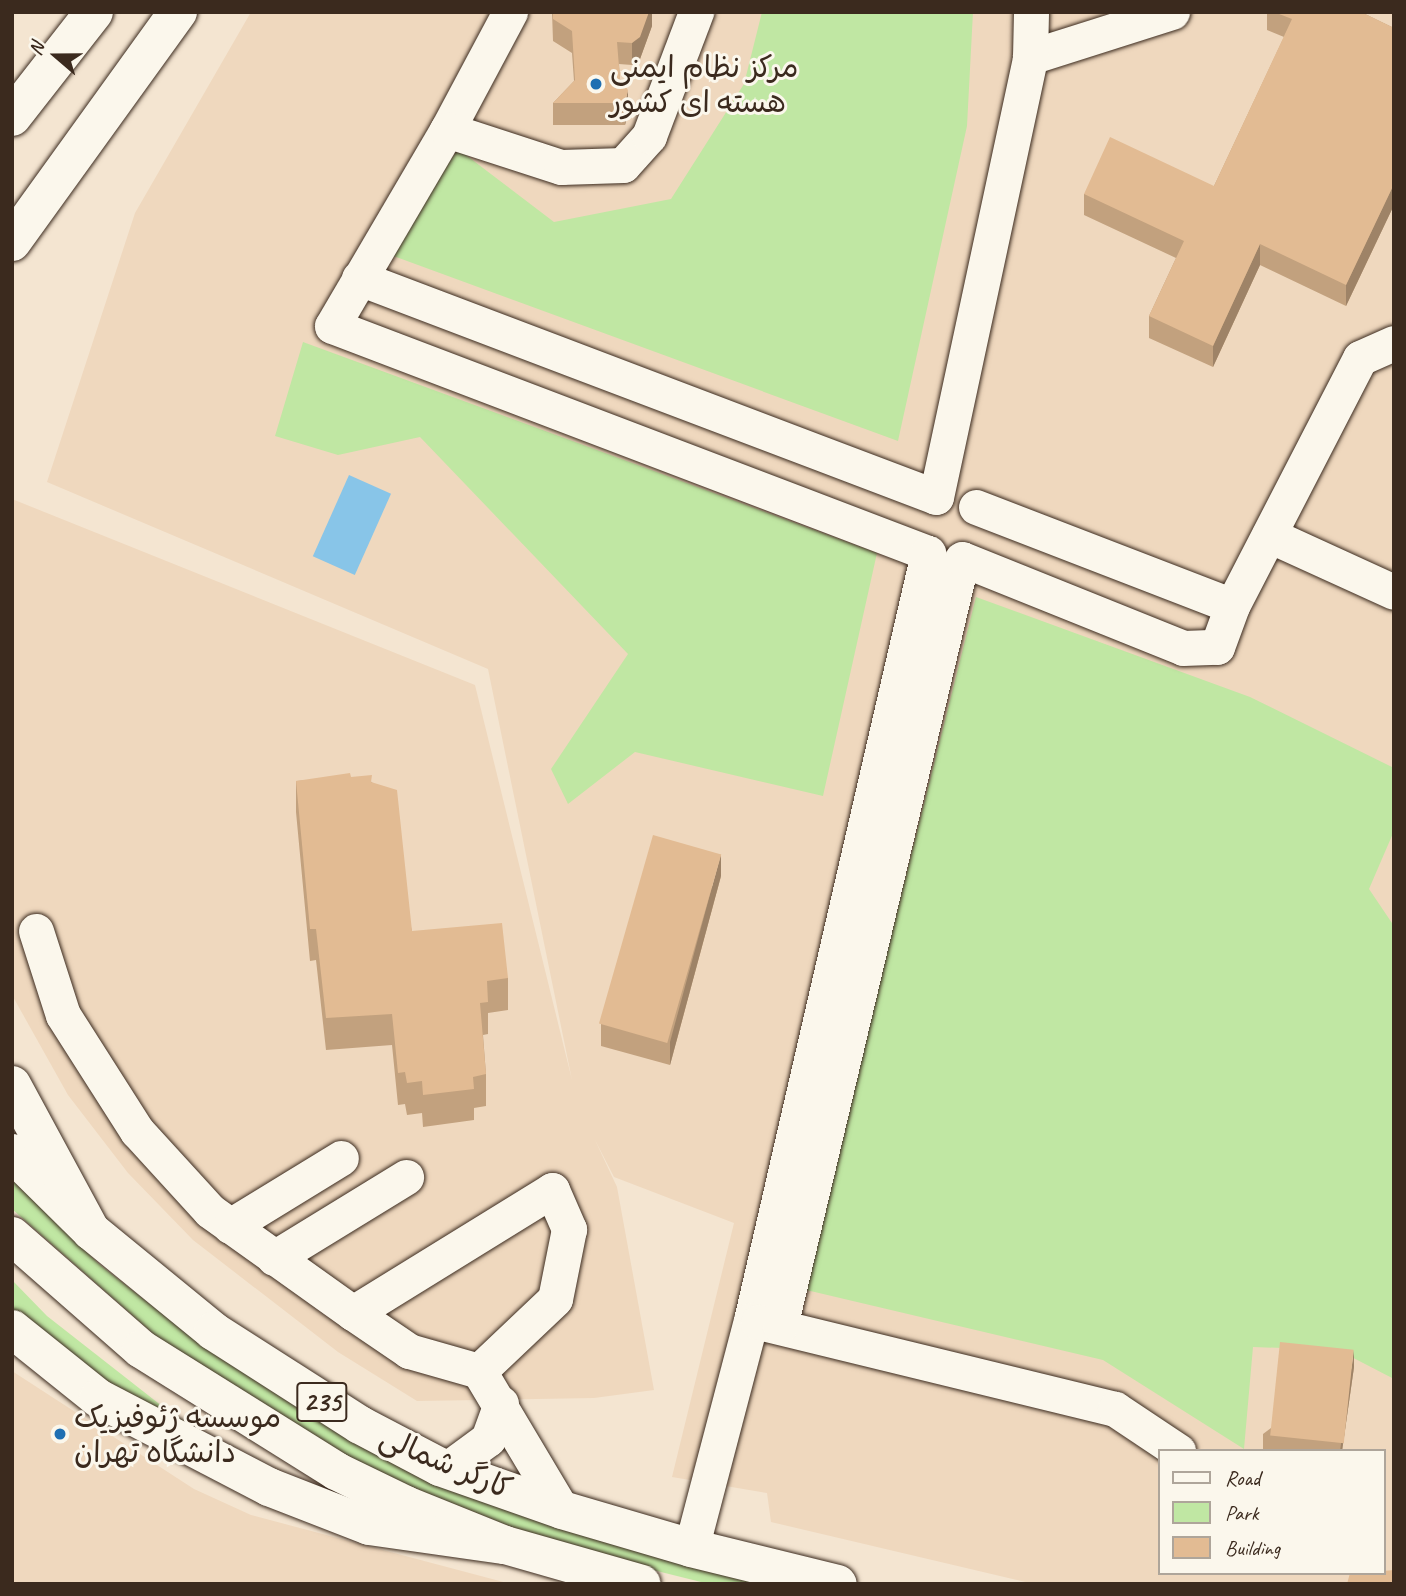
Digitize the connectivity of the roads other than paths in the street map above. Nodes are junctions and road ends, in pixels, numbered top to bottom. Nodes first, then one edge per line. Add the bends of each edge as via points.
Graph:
1 (94, 12) edge
2 (178, 12) edge
3 (510, 12) edge
4 (696, 12) edge
5 (1031, 12) edge
6 (1172, 12) edge
7 (1030, 57) junction
8 (12, 117) edge
9 (447, 130) junction
10 (44, 197) junction
11 (12, 242) edge
12 (12, 267) edge
13 (359, 278) junction
14 (1394, 343) edge
15 (936, 497) junction
16 (976, 507) junction
17 (1269, 535) junction
18 (928, 553) junction
19 (962, 559) junction
20 (1394, 592) edge
21 (1232, 606) junction
22 (36, 930) dead end
23 (852, 952) junction
24 (12, 1085) edge
25 (12, 1153) edge
26 (341, 1158) dead end
27 (406, 1177) dead end
28 (230, 1226) junction
29 (91, 1231) junction
30 (12, 1236) edge
31 (274, 1258) junction
32 (353, 1313) junction
33 (766, 1323) junction
34 (12, 1329) edge
35 (479, 1371) junction
36 (501, 1403) junction
37 (1175, 1449) edge
38 (447, 1469) junction
39 (562, 1510) junction
40 (505, 1545) junction
41 (691, 1548) junction
42 (642, 1584) edge
43 (838, 1584) edge

1 - 8 main road
2 - 10 main road
3 - 9 lane
4 - 9 lane via 649,136 623,165 561,167
5 - 7 lane
6 - 7 lane
7 - 15 lane
9 - 13 lane
10 - 11 main road
10 - 12 main road
13 - 15 lane
13 - 18 lane via 332,326
14 - 17 lane via 1360,358
15 - 16 lane via 957,495
15 - 18 lane via 926,503 916,523 920,544
16 - 19 lane via 982,536
16 - 21 lane
17 - 20 lane
17 - 21 lane
18 - 19 lane via 944,561
18 - 23 lane
19 - 21 lane via 1183,649 1217,647
19 - 23 lane
22 - 28 lane via 63,1015 137,1131 210,1211
23 - 33 lane
24 - 29 main road
25 - 29 main road, کارگر شمالی / 235
26 - 28 lane
27 - 31 lane
28 - 31 lane
29 - 38 main road, کارگر شمالی / 235 via 212,1331 270,1370 360,1425
30 - 40 main road, کارگر شمالی / 235 via 141,1349 212,1396 370,1489
31 - 32 lane
32 - 35 lane via 409,1351
32 - 35 lane via 552,1190 569,1229 555,1299
33 - 37 lane via 1115,1409
33 - 41 lane
34 - 40 main road via 98,1398 269,1487 369,1526
35 - 36 lane
36 - 38 lane via 488,1439
36 - 39 lane
38 - 39 main road, کارگر شمالی / 235
39 - 41 main road, کارگر شمالی / 235
40 - 42 main road, کارگر شمالی / 235
41 - 43 main road, کارگر شمالی / 235

